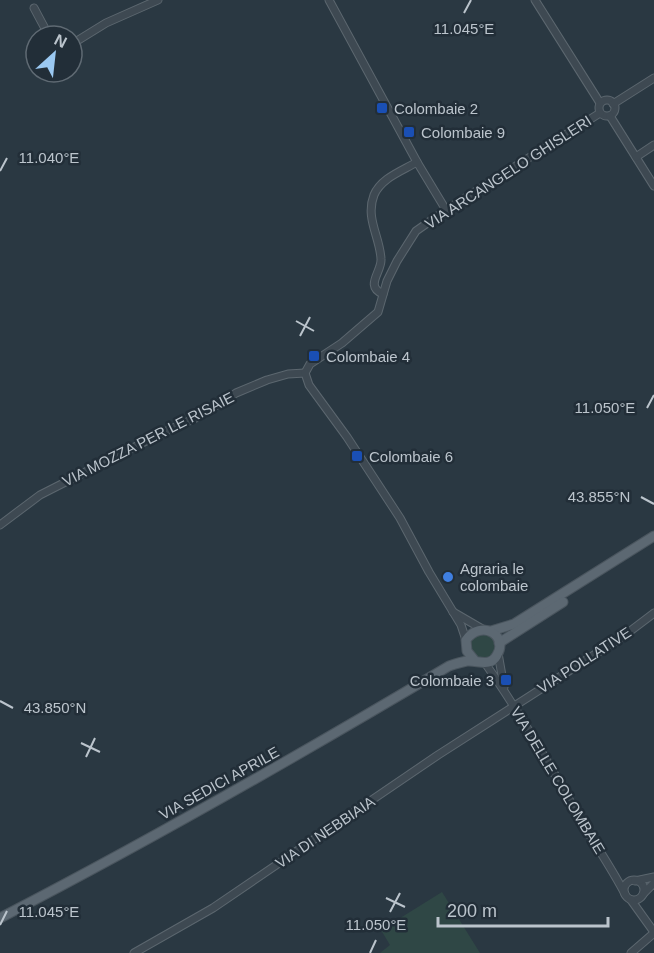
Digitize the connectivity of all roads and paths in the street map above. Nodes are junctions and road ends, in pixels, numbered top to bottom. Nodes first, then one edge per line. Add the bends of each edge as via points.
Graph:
1 (158, 0) edge
2 (329, 0) edge
3 (535, 0) edge
4 (34, 8) dead end
5 (43, 24) edge
6 (84, 37) edge
7 (654, 78) edge
8 (600, 103) junction
9 (613, 104) junction
10 (600, 113) junction
11 (610, 116) junction
12 (654, 145) edge
13 (636, 157) junction
14 (417, 162) junction
15 (654, 186) edge
16 (446, 210) junction
17 (383, 294) junction
18 (305, 373) junction
19 (0, 525) edge
20 (654, 536) edge
21 (654, 544) edge
22 (451, 611) junction
23 (654, 613) edge
24 (487, 631) junction
25 (466, 644) junction
26 (499, 648) junction
27 (480, 662) junction
28 (449, 666) junction
29 (504, 690) junction
30 (513, 707) junction
31 (612, 870) junction
32 (654, 878) edge
33 (634, 881) junction
34 (654, 883) edge
35 (625, 894) junction
36 (641, 897) junction
37 (631, 900) junction
38 (642, 913) junction
39 (0, 918) edge
40 (654, 933) edge
41 (134, 953) edge
42 (631, 953) edge

1 - 6 street
2 - 14 street
3 - 8 street
4 - 5 street
7 - 9 street
8 - 9 street, VIA ARCANGELO GHISLERI via 607,100
8 - 10 street, VIA ARCANGELO GHISLERI
9 - 11 street, VIA ARCANGELO GHISLERI
10 - 11 street, VIA ARCANGELO GHISLERI
10 - 16 street, VIA ARCANGELO GHISLERI
11 - 13 street
12 - 13 street
13 - 15 street
14 - 16 street
14 - 17 street via 384,181 371,204 381,261 374,286
16 - 17 street, VIA ARCANGELO GHISLERI via 410,239
17 - 18 street via 373,318 310,364
18 - 19 street, VIA MOZZA PER LE RISAIE via 267,380 236,393 196,418 40,495
18 - 22 street via 309,385 393,506
20 - 24 main road via 514,624
21 - 26 main road
22 - 24 street
22 - 25 street via 461,625
23 - 30 street, VIA POLLATIVE
24 - 25 main road via 473,632
24 - 26 main road via 497,637
25 - 27 main road via 469,657
25 - 28 main road
26 - 27 main road via 494,660
26 - 29 street, VIA DELLE COLOMBAIE
27 - 28 main road
27 - 29 street, VIA DELLE COLOMBAIE
28 - 39 main road, VIA SEDICI APRILE via 259,778
29 - 30 street, VIA DELLE COLOMBAIE
30 - 31 street, VIA DELLE COLOMBAIE
30 - 41 street, VIA DI NEBBIAIA via 213,908
31 - 33 street, VIA DELLE COLOMBAIE
31 - 35 street, VIA DELLE COLOMBAIE
32 - 33 street
33 - 35 street via 626,885
33 - 36 street via 642,886
34 - 36 street
35 - 37 street
36 - 37 street
36 - 38 street
37 - 38 street
38 - 40 street
40 - 42 street

